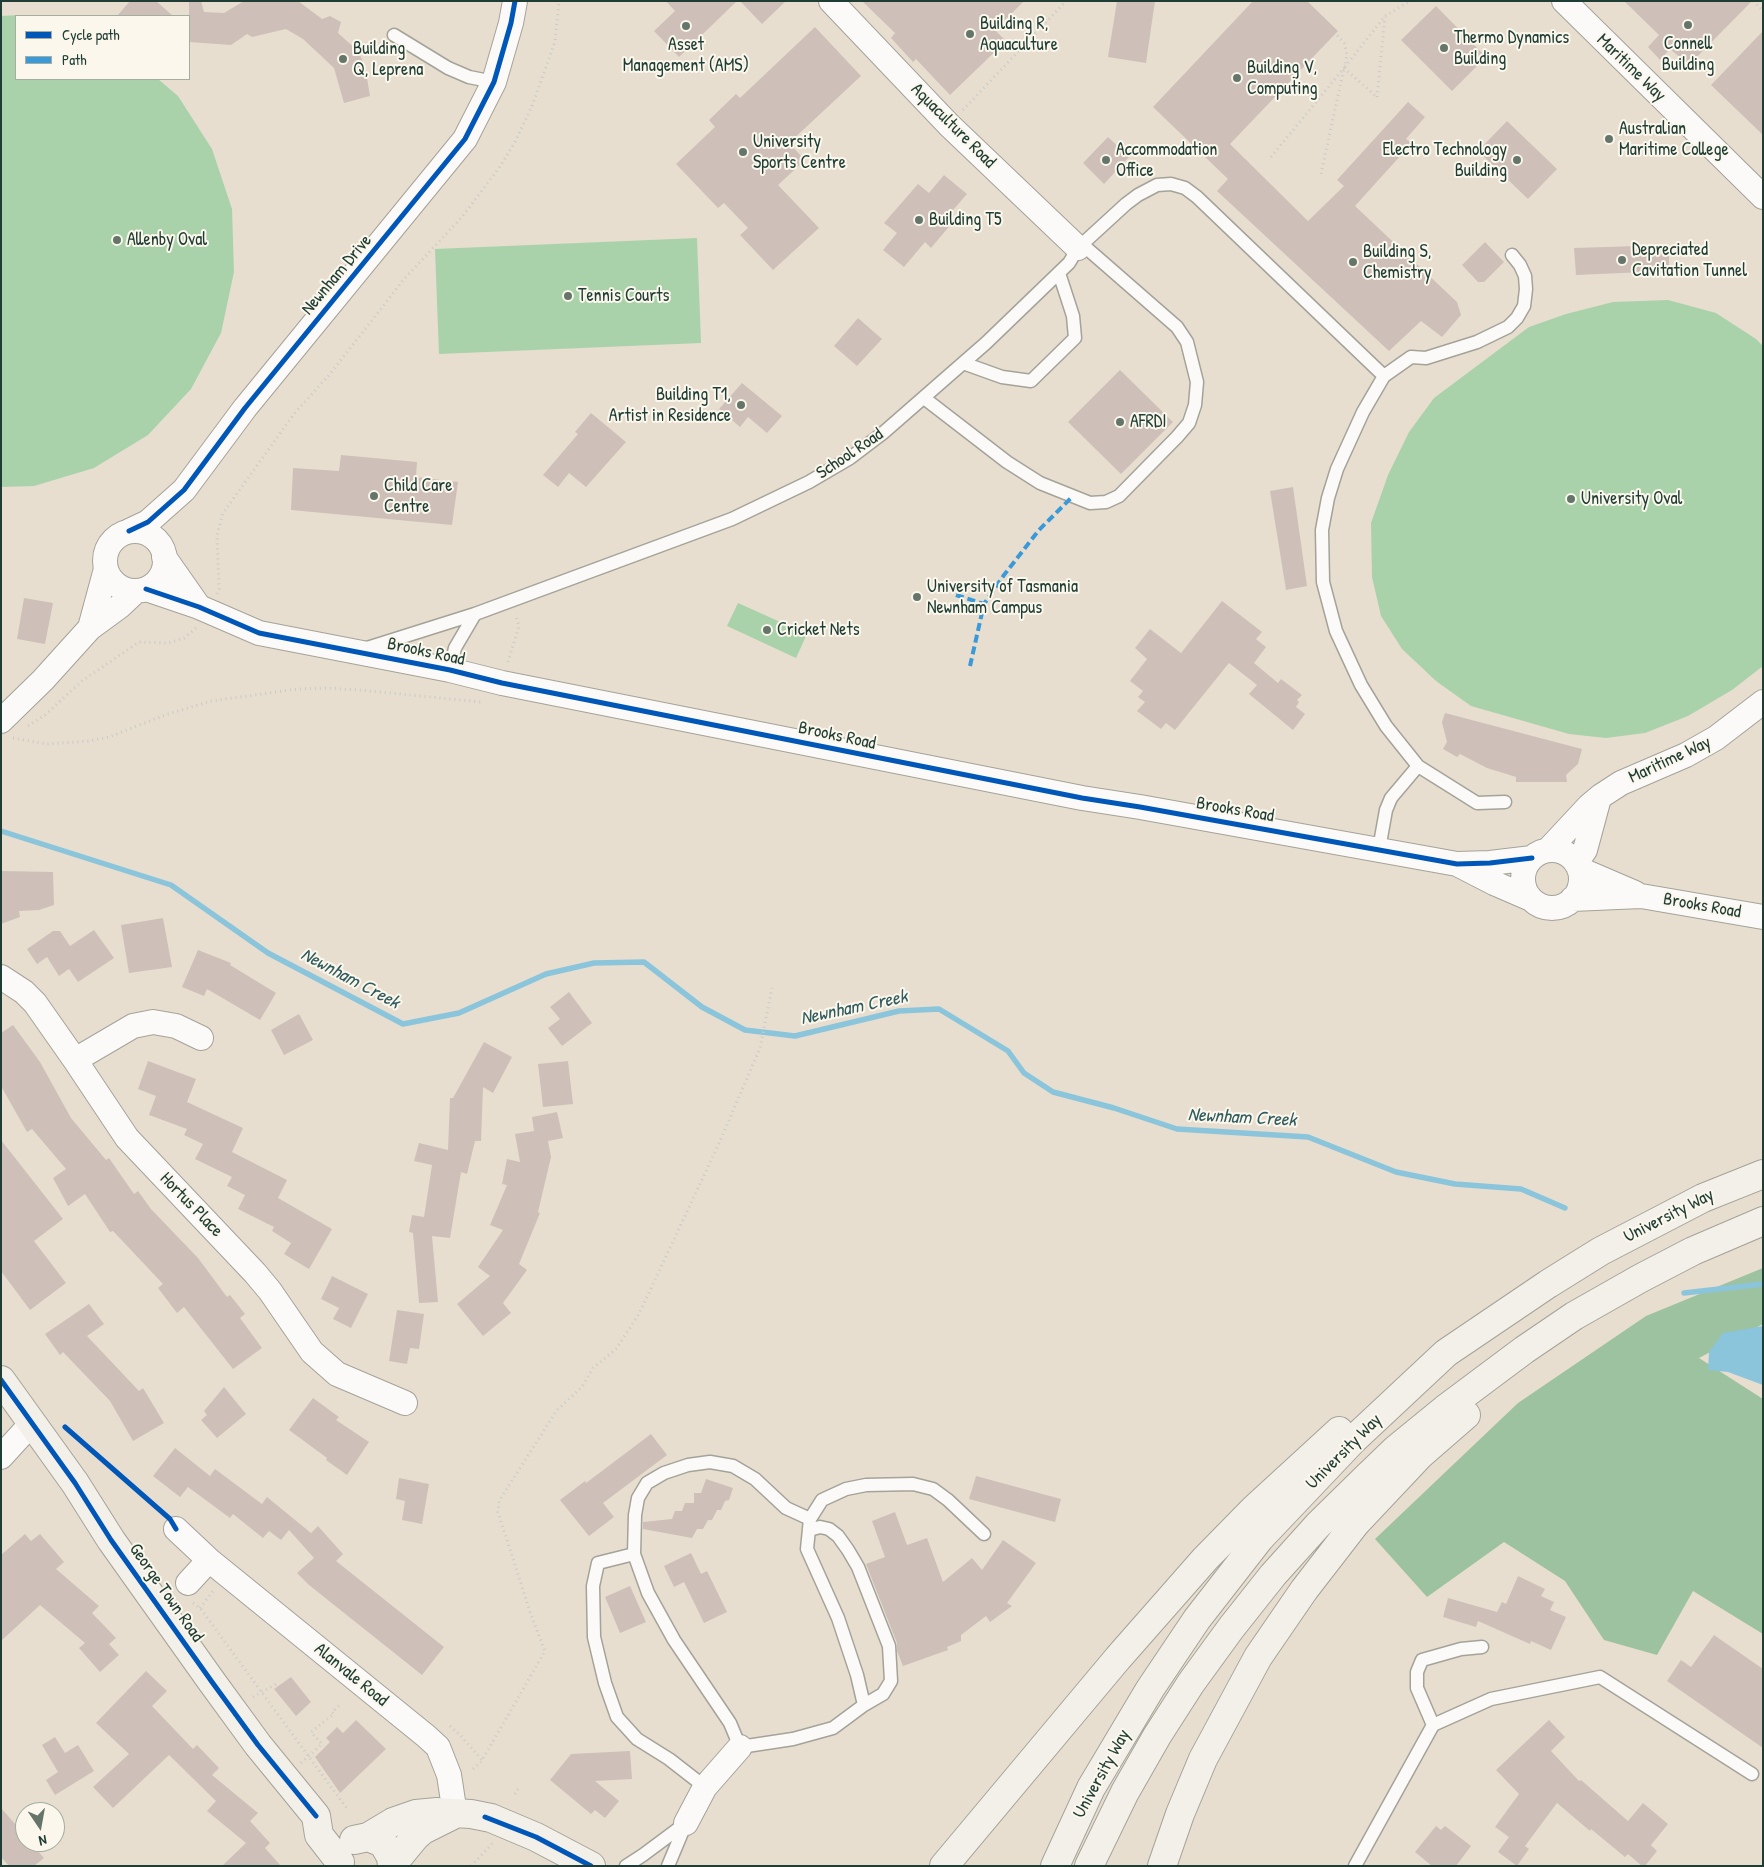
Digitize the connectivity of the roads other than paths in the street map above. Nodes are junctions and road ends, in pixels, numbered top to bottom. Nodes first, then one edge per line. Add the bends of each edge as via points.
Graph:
1 (515, 1) edge
2 (831, 1) edge
3 (1564, 1) edge
4 (394, 35) dead end
5 (494, 82) junction
6 (1763, 197) edge
7 (1080, 247) junction
8 (1512, 254) dead end
9 (1058, 272) junction
10 (963, 363) junction
11 (1384, 376) junction
12 (924, 398) junction
13 (184, 490) junction
14 (129, 531) junction
15 (163, 552) junction
16 (106, 569) junction
17 (141, 590) junction
18 (205, 609) junction
19 (475, 614) junction
20 (90, 628) junction
21 (354, 652) junction
22 (450, 670) junction
23 (1763, 702) edge
24 (9, 733) edge
25 (1418, 766) junction
26 (1505, 802) dead end
27 (1594, 802) junction
28 (1379, 849) junction
29 (1540, 854) junction
30 (1457, 864) junction
31 (1578, 866) junction
32 (1641, 896) junction
33 (1531, 899) junction
34 (1572, 899) junction
35 (1763, 917) edge
36 (1, 977) edge
37 (201, 1038) dead end
38 (75, 1060) junction
39 (1763, 1164) edge
40 (1763, 1174) edge
41 (1702, 1198) junction
42 (1763, 1221) edge
43 (1640, 1278) junction
44 (1446, 1354) junction
45 (1, 1380) edge
46 (405, 1403) dead end
47 (32, 1423) junction
48 (1, 1457) edge
49 (809, 1524) junction
50 (176, 1529) dead end
51 (984, 1534) dead end
52 (634, 1554) junction
53 (209, 1560) junction
54 (190, 1593) road end
55 (1482, 1647) dead end
56 (864, 1706) junction
57 (1433, 1725) junction
58 (740, 1747) junction
59 (1752, 1774) dead end
60 (705, 1787) junction
61 (455, 1814) junction
62 (316, 1816) junction
63 (686, 1823) junction
64 (363, 1837) junction
65 (340, 1864) edge
66 (392, 1865) edge
67 (591, 1866) edge
68 (626, 1866) edge
69 (668, 1866) edge
70 (944, 1866) edge
71 (1055, 1866) edge
72 (1089, 1866) edge
73 (1162, 1866) edge
74 (1355, 1866) edge

1 - 5 street, Newnham Drive
2 - 7 street, Aquaculture Road via 949,125
3 - 6 street, Maritime Way
4 - 5 lane via 448,68
5 - 13 street, Newnham Drive via 465,139 245,408
7 - 9 lane, School Road
7 - 11 lane, School Road via 1138,195 1157,185 1185,188
7 - 12 lane via 1177,327 1187,342 1197,382 1195,405 1189,422 1118,496 1106,502 1090,503 1040,483 1007,462
8 - 11 lane via 1525,276 1526,289 1524,306 1508,327 1477,342 1426,358 1411,357
9 - 10 lane, School Road
9 - 10 lane via 1073,316 1075,338 1031,381 1002,378
10 - 12 lane, School Road
11 - 25 lane via 1336,469 1322,530 1323,582 1336,631 1361,685 1386,726
12 - 19 lane, School Road via 850,458 769,502 732,519
13 - 14 street, Newnham Drive via 148,522
13 - 15 street, Newnham Drive
14 - 15 street via 149,534
14 - 16 street via 109,545 104,560
15 - 17 street via 161,575 155,583
15 - 18 street
16 - 17 street via 117,585 126,590
16 - 20 street
17 - 18 street, Brooks Road
17 - 20 street
18 - 21 street, Brooks Road via 259,633
19 - 21 lane, School Road
19 - 22 lane via 456,648
20 - 24 street via 43,680
21 - 22 street, Brooks Road
22 - 28 street, Brooks Road via 1082,798
23 - 27 street, Maritime Way via 1686,756 1620,783
25 - 26 lane via 1477,803
25 - 28 lane via 1391,798
27 - 29 street, Maritime Way
27 - 31 street via 1585,850
28 - 30 street, Brooks Road
29 - 30 street, Brooks Road via 1490,863
29 - 31 street via 1557,850
29 - 33 street via 1527,865 1524,873 1526,891
30 - 33 street, Brooks Road
31 - 32 street, Brooks Road
31 - 34 street via 1581,883
32 - 34 street, Brooks Road
32 - 35 street, Brooks Road
33 - 34 street via 1547,907 1556,907
36 - 38 street, Hortus Place via 24,992
37 - 38 street via 176,1026 153,1022 133,1026
38 - 46 street, Hortus Place via 127,1138 256,1273 324,1365 337,1374
39 - 41 main road
40 - 41 main road, University Way
41 - 44 main road, University Way via 1601,1251
42 - 43 main road, University Way
43 - 72 main road, University Way via 1574,1316 1444,1409 1396,1449 1318,1525 1273,1575 1191,1683 1157,1736
43 - 73 main road via 1520,1368 1420,1455 1355,1524 1258,1657 1203,1759
44 - 70 main road via 1389,1390 1351,1420 1205,1558
44 - 71 main road, University Way via 1353,1440 1267,1531 1197,1619 1150,1689 1091,1788
45 - 47 main road, George Town Road
47 - 48 street
47 - 62 main road, George Town Road via 212,1682
49 - 51 lane via 822,1500 846,1489 866,1484 913,1484 933,1490 948,1500
49 - 52 lane via 755,1479 733,1466 710,1462 688,1465 647,1483 638,1498
49 - 56 lane via 807,1549 838,1618
49 - 56 lane via 829,1530 848,1550 858,1567 889,1646 891,1680 883,1694
50 - 53 street, Alanvale Road
52 - 58 lane via 648,1593 674,1640 730,1723
52 - 60 lane via 598,1563 593,1586 594,1637 605,1684 617,1717 637,1739
53 - 54 street
53 - 61 street, Alanvale Road via 438,1747 449,1775
55 - 57 lane via 1461,1648 1422,1660 1417,1672 1417,1688
56 - 58 lane via 833,1728 793,1739
57 - 59 lane via 1490,1699 1600,1678
57 - 74 lane
58 - 60 street
60 - 63 street
61 - 64 main road via 416,1814
61 - 66 main road via 424,1830
61 - 67 main road via 491,1818
62 - 64 main road, George Town Road
62 - 65 main road, George Town Road via 319,1835
63 - 68 lane
63 - 69 lane
64 - 65 main road via 345,1847
64 - 66 main road, George Town Road via 383,1843

